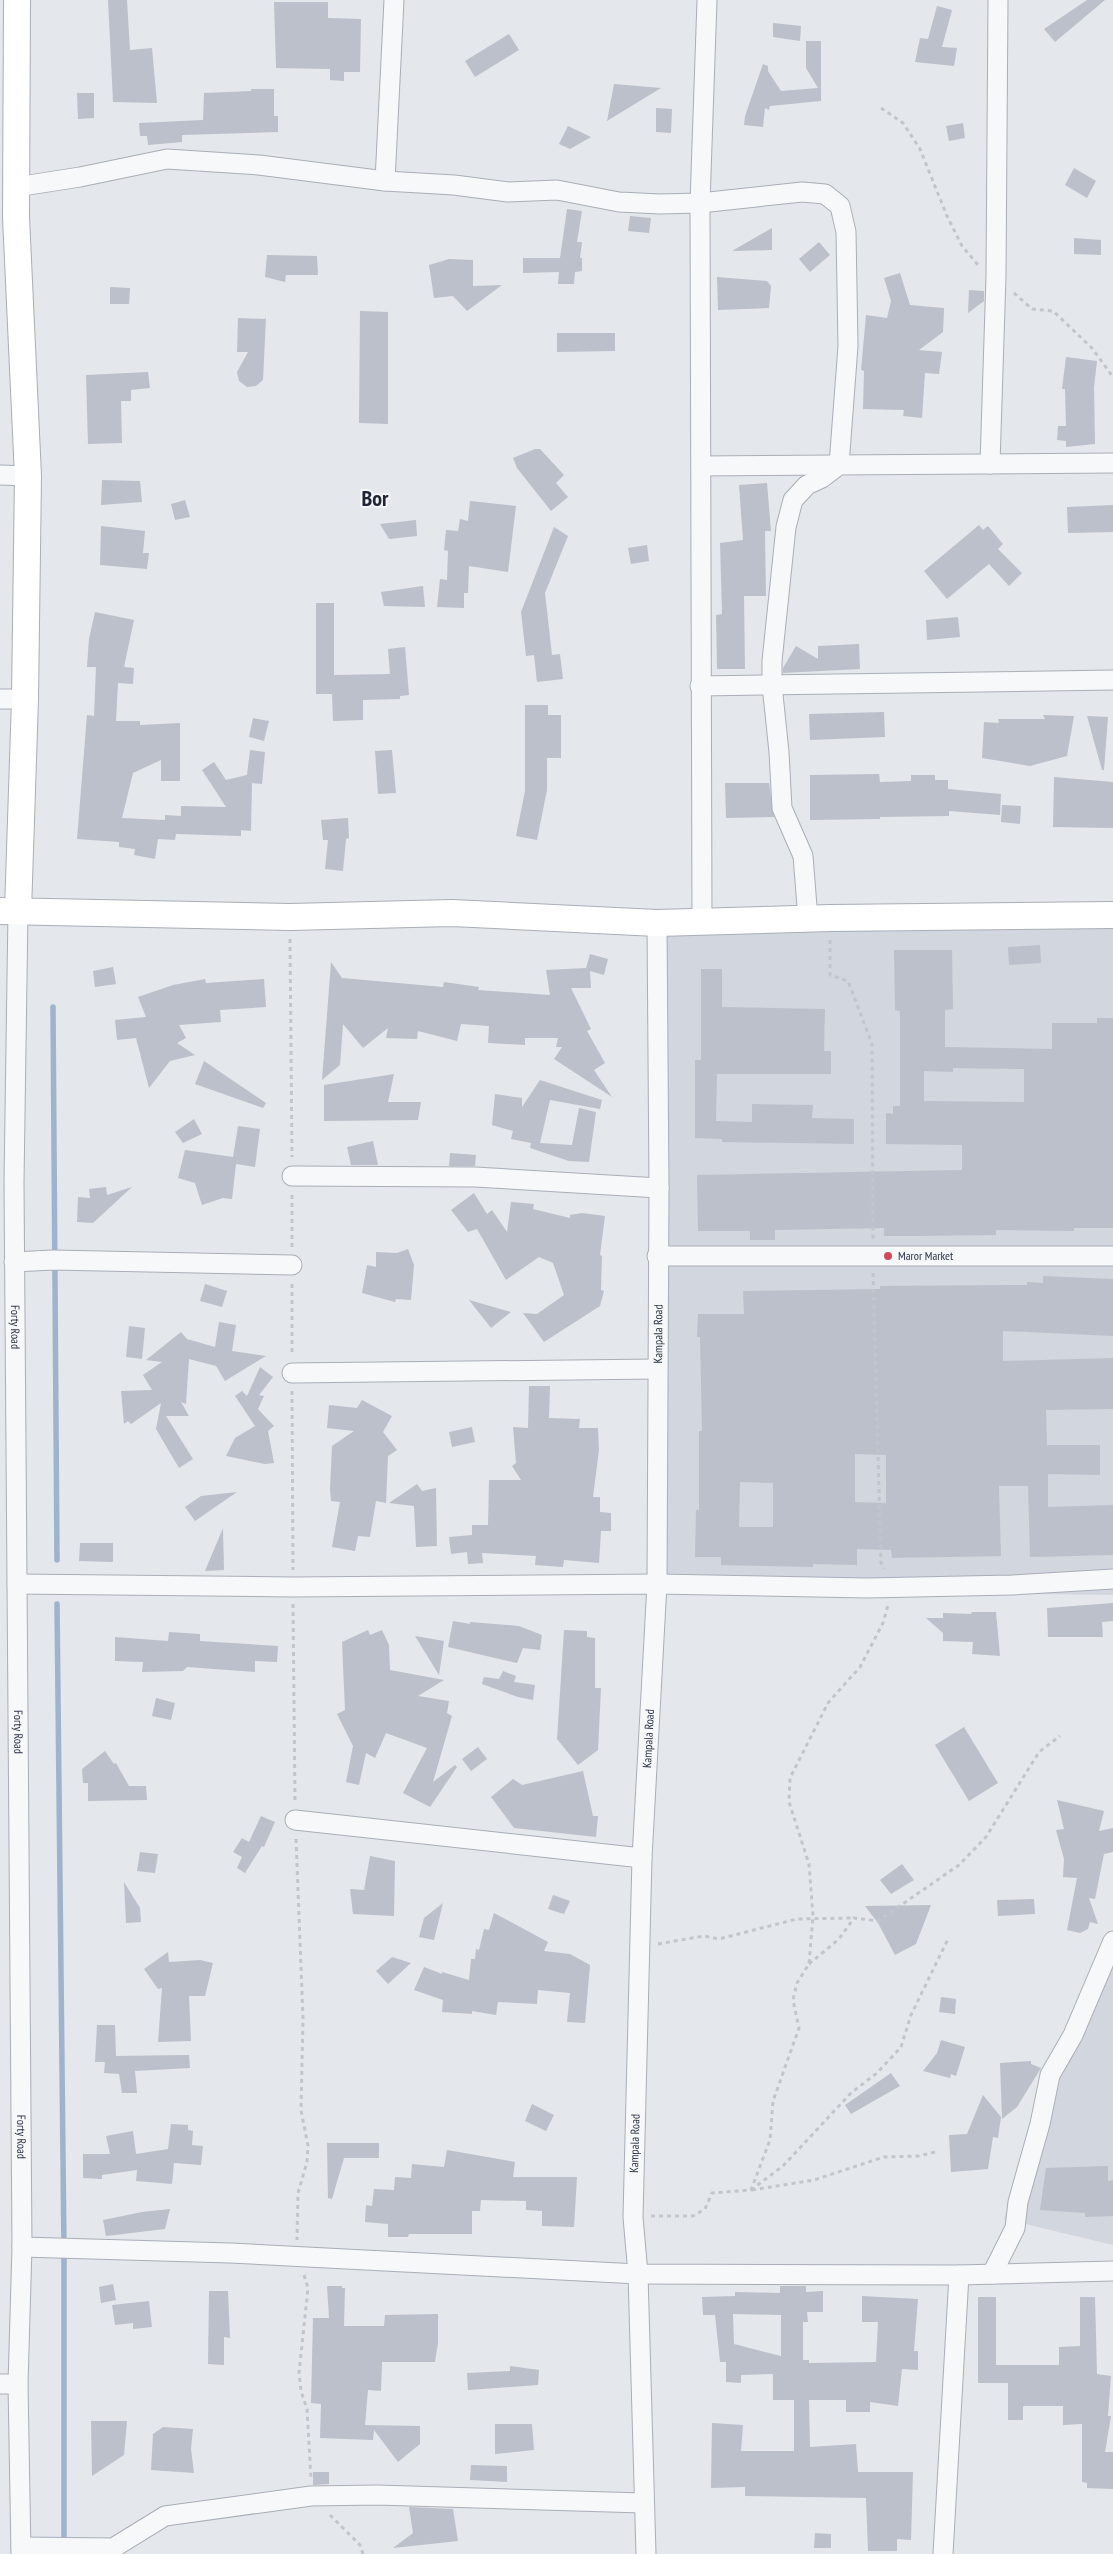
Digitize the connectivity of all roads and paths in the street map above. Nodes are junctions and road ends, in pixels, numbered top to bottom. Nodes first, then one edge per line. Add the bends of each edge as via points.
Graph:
1 (17, 0) edge
2 (394, 0) edge
3 (707, 0) edge
4 (998, 0) edge
5 (385, 181) junction
6 (16, 187) junction
7 (700, 203) junction
8 (8, 217) edge
9 (1113, 463) edge
10 (990, 464) junction
11 (839, 465) junction
12 (701, 466) junction
13 (0, 475) edge
14 (28, 476) junction
15 (1113, 680) edge
16 (772, 685) junction
17 (700, 686) junction
18 (12, 699) edge
19 (9, 911) edge
20 (1113, 915) edge
21 (290, 917) junction
22 (819, 918) junction
23 (657, 923) junction
24 (702, 923) junction
25 (292, 1176) junction
26 (660, 1188) junction
27 (873, 1255) junction
28 (657, 1256) junction
29 (1113, 1256) edge
30 (14, 1262) junction
31 (292, 1265) junction
32 (657, 1369) junction
33 (292, 1374) junction
34 (1113, 1579) edge
35 (17, 1584) junction
36 (657, 1584) junction
37 (293, 1587) junction
38 (893, 1588) junction
39 (1060, 1736) dead end
40 (295, 1820) junction
41 (642, 1858) junction
42 (854, 1918) junction
43 (812, 1920) junction
44 (949, 1937) dead end
45 (1113, 1941) edge
46 (639, 1947) junction
47 (809, 1964) junction
48 (934, 2152) dead end
49 (751, 2190) junction
50 (633, 2217) junction
51 (22, 2248) junction
52 (298, 2256) junction
53 (1113, 2271) edge
54 (638, 2274) junction
55 (992, 2274) junction
56 (959, 2275) junction
57 (9, 2384) edge
58 (311, 2496) junction
59 (643, 2502) junction
60 (21, 2551) edge
61 (363, 2554) edge
62 (646, 2554) edge
63 (942, 2554) edge

1 - 6 street
2 - 5 street
3 - 7 street
4 - 10 street via 996,276
5 - 6 street via 259,165 167,160
5 - 7 street via 508,192 557,190 619,202
6 - 8 street
7 - 11 street via 802,192 824,194 840,206 846,232 849,309
7 - 12 street
8 - 14 street
9 - 10 street
10 - 11 street
11 - 12 street
11 - 16 street via 807,485 793,500 786,528
12 - 17 street
13 - 14 street
14 - 18 street
15 - 16 street
16 - 17 street
16 - 22 street via 782,808 803,856
17 - 24 street
18 - 19 street
19 - 21 street
19 - 30 street, Forty Road
20 - 22 street
21 - 23 street via 452,913
21 - 25 path
22 - 24 street
22 - 27 path via 830,975 848,981 872,1044
23 - 24 street
23 - 26 street, Kampala Road
25 - 26 street via 475,1177
25 - 31 path
26 - 28 street, Kampala Road
27 - 28 street
27 - 29 street
27 - 38 path via 881,1563
28 - 32 street, Kampala Road
30 - 31 street
30 - 35 street, Forty Road
31 - 33 path
32 - 33 street
32 - 36 street, Kampala Road
33 - 37 path
34 - 38 street via 1012,1586
35 - 37 street
35 - 51 street, Forty Road
36 - 37 street
36 - 38 street
36 - 41 street, Kampala Road
37 - 40 path
38 - 43 path via 883,1623 860,1667 828,1703 790,1778 789,1802 809,1864
39 - 42 path via 1039,1752 986,1837 959,1866 878,1921
40 - 41 street
40 - 52 path via 303,2018 301,2110 308,2146 298,2193
41 - 46 street, Kampala Road
42 - 43 path
42 - 47 path via 839,1939
43 - 46 path via 797,1919 719,1939 704,1936
43 - 47 path
44 - 49 path via 911,2016 901,2046 877,2072 851,2093 783,2166
45 - 55 street via 1073,2035 1050,2075 1018,2202 1015,2228
46 - 50 street, Kampala Road
47 - 49 path via 797,1983 793,2000 799,2028 773,2101 770,2140
48 - 49 path via 884,2157 814,2180
49 - 50 path via 712,2193 705,2208 693,2216
50 - 54 street, Kampala Road
51 - 52 street
51 - 57 street, Forty Road
52 - 54 street
52 - 58 path via 308,2288 299,2373 307,2409
53 - 55 street
54 - 56 street
54 - 59 street, Kampala Road
55 - 56 street
56 - 63 street
57 - 60 street, Forty Road
58 - 59 street
58 - 60 street via 165,2516 113,2548
58 - 61 path via 360,2545
59 - 62 street, Kampala Road

